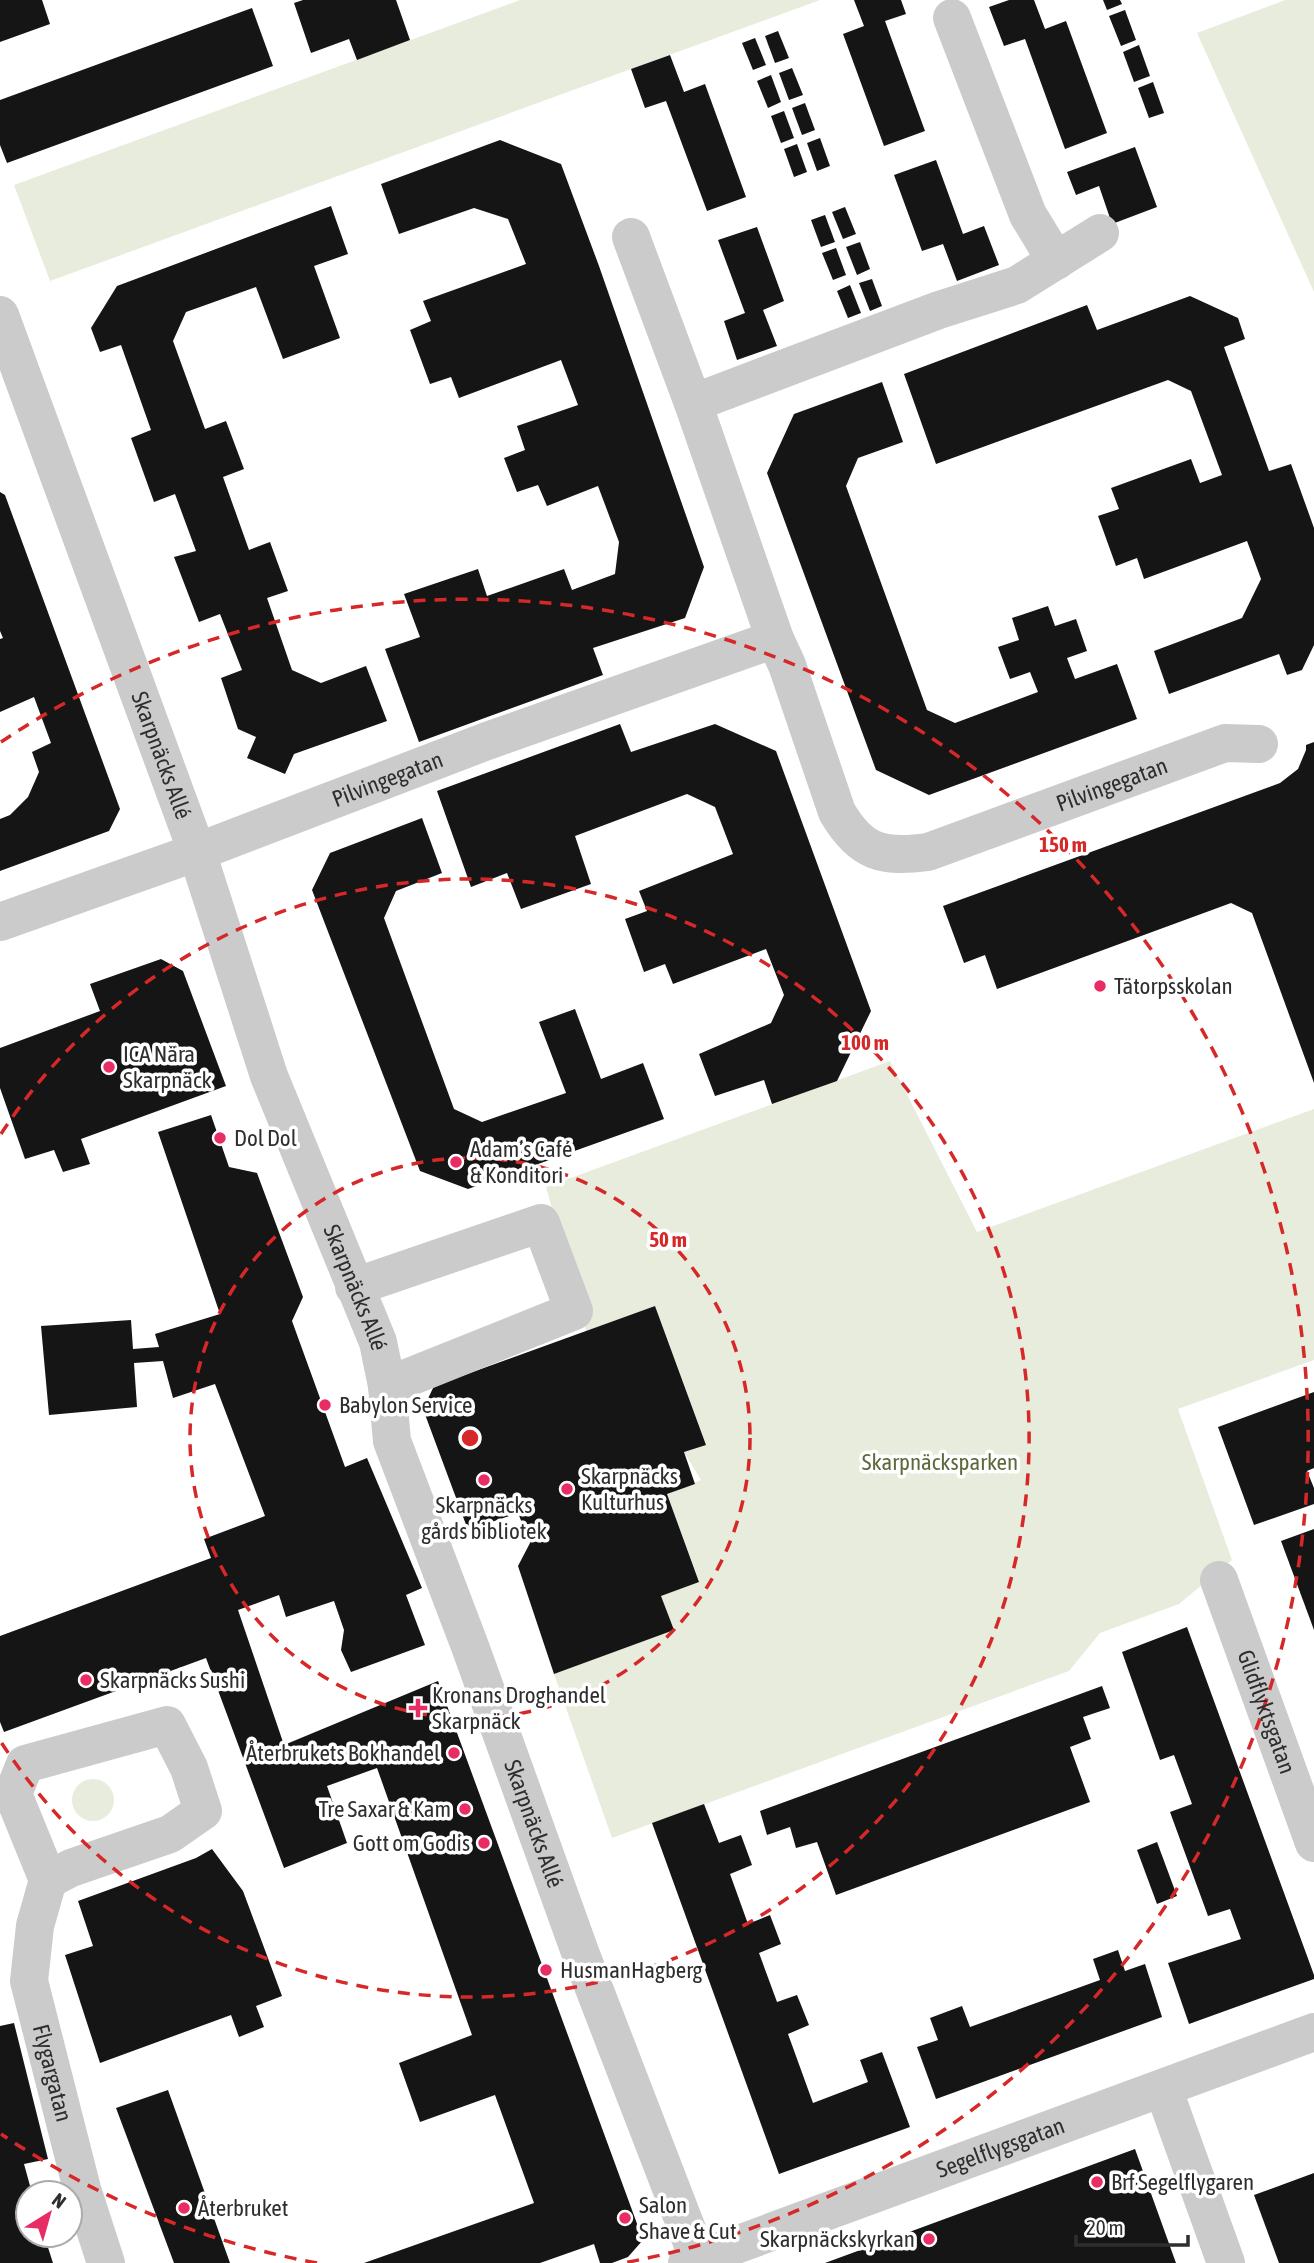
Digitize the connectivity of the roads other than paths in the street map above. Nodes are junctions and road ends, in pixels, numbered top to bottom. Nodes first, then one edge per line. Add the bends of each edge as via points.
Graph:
1 (952, 18) dead end
2 (1100, 233) dead end
3 (631, 237) dead end
4 (1056, 261) junction
5 (0, 315) edge
6 (693, 403) junction
7 (775, 639) junction
8 (1259, 744) dead end
9 (197, 852) junction
10 (0, 922) edge
11 (354, 1287) junction
12 (387, 1386) junction
13 (1219, 1580) dead end
14 (1314, 1843) edge
15 (48, 1880) junction
16 (1314, 2032) edge
17 (1163, 2088) junction
18 (696, 2262) edge
19 (106, 2263) edge
20 (1226, 2263) edge

1 - 4 street via 1028,215
2 - 4 street
3 - 6 street, Pilvingegatan
4 - 6 street via 1017,285
5 - 9 street, Skarpnäcks Allé
6 - 7 street, Pilvingegatan
7 - 8 street, Pilvingegatan via 837,812 849,832 870,848 896,856 928,852 1224,743
7 - 9 street, Pilvingegatan via 487,741
9 - 10 street, Pilvingegatan
9 - 11 street, Skarpnäcks Allé via 269,1076
11 - 12 street, Skarpnäcks Allé via 378,1342
11 - 12 street via 541,1223 574,1311
12 - 18 street, Skarpnäcks Allé via 392,1441
13 - 14 street, Glidflyktsgatan
15 - 15 street via 170,1834 203,1811 189,1768 167,1725 25,1764 13,1794
15 - 19 street, Flygargatan via 35,1926 29,1981 82,2189
16 - 17 street, Segelflygsgatan
17 - 18 street, Segelflygsgatan
17 - 20 street

